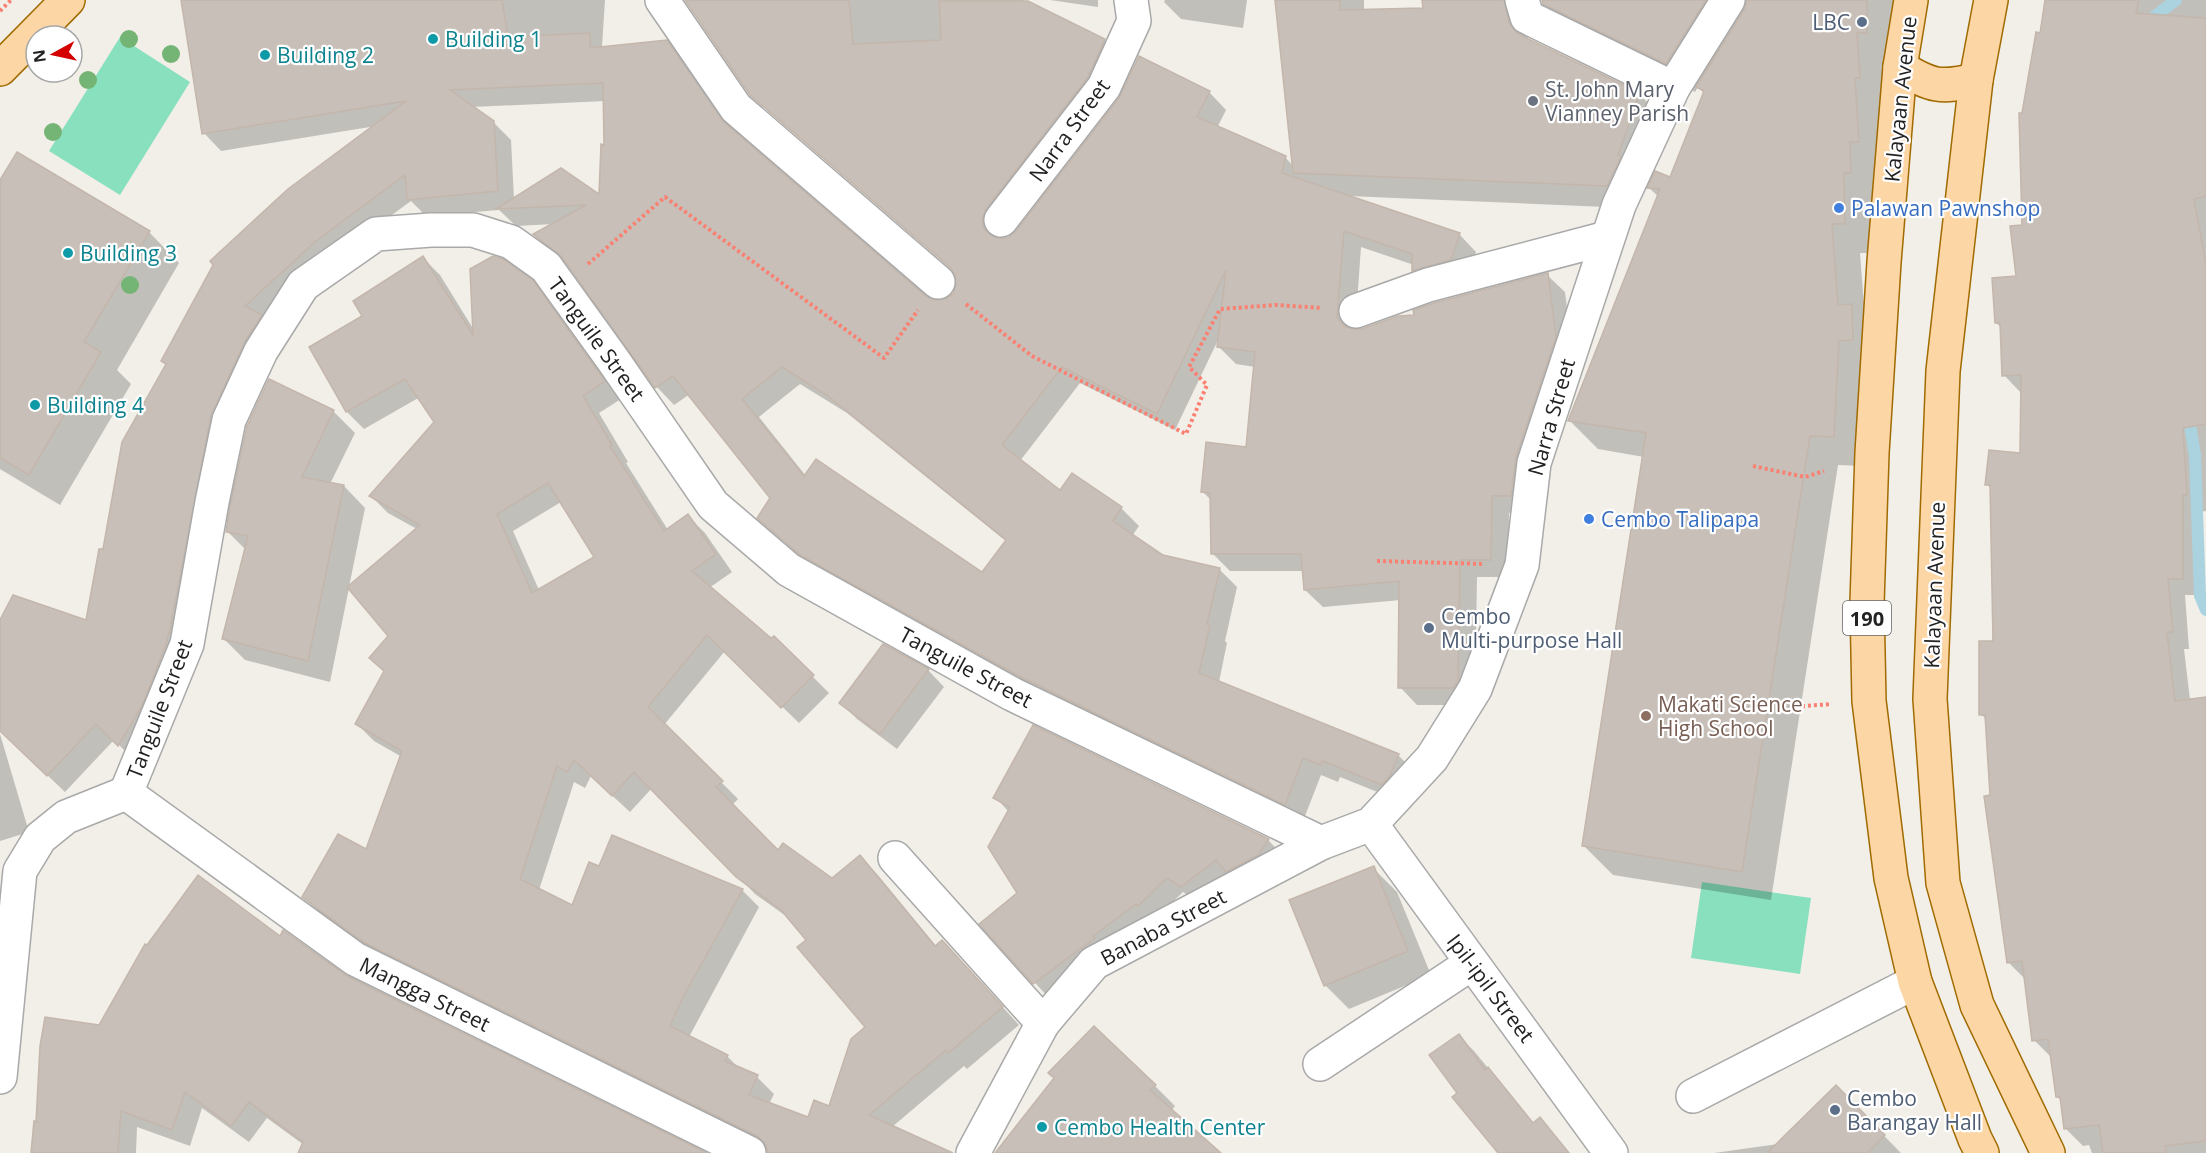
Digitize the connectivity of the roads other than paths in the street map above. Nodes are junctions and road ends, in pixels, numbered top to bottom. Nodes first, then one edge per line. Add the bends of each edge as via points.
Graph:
1 (68, 0) edge
2 (662, 0) edge
3 (1131, 0) edge
4 (1522, 0) edge
5 (1728, 0) edge
6 (1911, 0) edge
7 (1991, 0) edge
8 (1900, 67) junction
9 (0, 69) edge
10 (1673, 88) junction
11 (1975, 96) junction
12 (1897, 107) junction
13 (1001, 220) dead end
14 (1607, 238) junction
15 (938, 282) road end
16 (1356, 311) road end
17 (126, 793) junction
18 (1371, 824) junction
19 (1321, 843) junction
20 (895, 858) dead end
21 (1472, 963) junction
22 (1915, 982) junction
23 (1042, 1023) junction
24 (1320, 1064) dead end
25 (0, 1077) edge
26 (1693, 1096) dead end
27 (750, 1153) edge
28 (974, 1153) edge
29 (1611, 1153) edge
30 (1983, 1153) edge
31 (2048, 1153) edge

1 - 9 main road
2 - 15 street via 736,108
3 - 13 street, Narra Street via 1134,21 1104,87
4 - 10 street via 1527,17
5 - 10 street, Narra Street
6 - 8 main road, Kalayaan Avenue / 190
7 - 11 main road, Kalayaan Avenue
8 - 11 main road via 1921,81 1958,84
8 - 12 main road, Kalayaan Avenue / 190
10 - 14 street, Narra Street
11 - 12 main road via 1957,102 1920,98
11 - 31 main road, Kalayaan Avenue via 1942,371 1930,699 1943,883 1977,1005
12 - 22 main road, Kalayaan Avenue / 190 via 1871,462 1867,603 1869,700 1891,878
14 - 16 street via 1428,285
14 - 18 street, Narra Street via 1534,463 1521,565 1475,689 1432,758
17 - 19 street, Tanguile Street via 187,644 229,420 261,351 303,285 376,234 473,230 511,242 546,267 713,506 789,570 1011,694
17 - 25 street via 66,817 40,838 20,872
17 - 27 street, Mangga Street via 355,959
18 - 19 street, Banaba Street
18 - 21 street, Ipil-ipil Street
19 - 23 street, Banaba Street via 1094,963
20 - 23 street
21 - 24 street
21 - 29 street, Ipil-ipil Street
22 - 26 street
22 - 30 main road, Kalayaan Avenue / 190
23 - 28 street, Banaba Street

